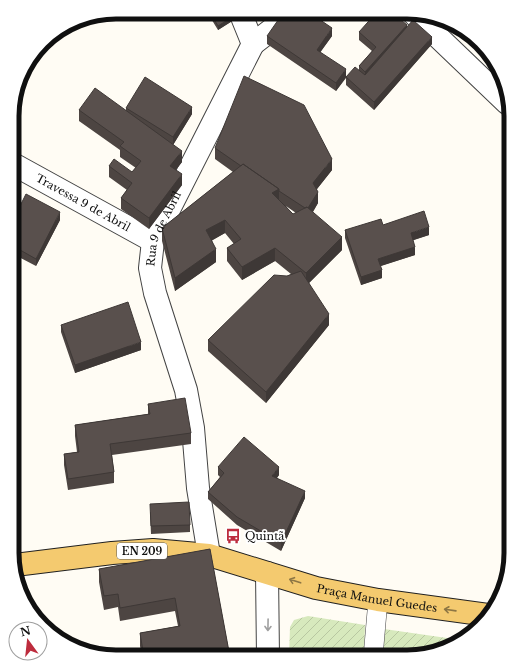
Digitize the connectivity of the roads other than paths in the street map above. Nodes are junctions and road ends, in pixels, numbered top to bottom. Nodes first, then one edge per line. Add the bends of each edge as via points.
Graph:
1 (243, 19) edge
2 (284, 19) edge
3 (420, 20) edge
4 (254, 44) junction
5 (502, 97) edge
6 (19, 167) edge
7 (153, 241) junction
8 (209, 556) junction
9 (20, 564) edge
10 (267, 572) junction
11 (378, 600) junction
12 (482, 614) edge
13 (268, 650) edge
14 (374, 650) edge

1 - 4 street
2 - 4 street
3 - 5 street
4 - 7 street, Rua 9 de Abril
6 - 7 street, Travessa 9 de Abril
7 - 8 street, Rua 9 de Abril via 150,268 155,293 186,390
8 - 9 main road, EN 209 via 153,550
8 - 10 main road, EN 209
11 -> 10 main road, Praça Manuel Guedes / EN 209 via 316,588
10 -> 13 street
12 -> 11 main road, Praça Manuel Guedes / EN 209
11 - 14 street

